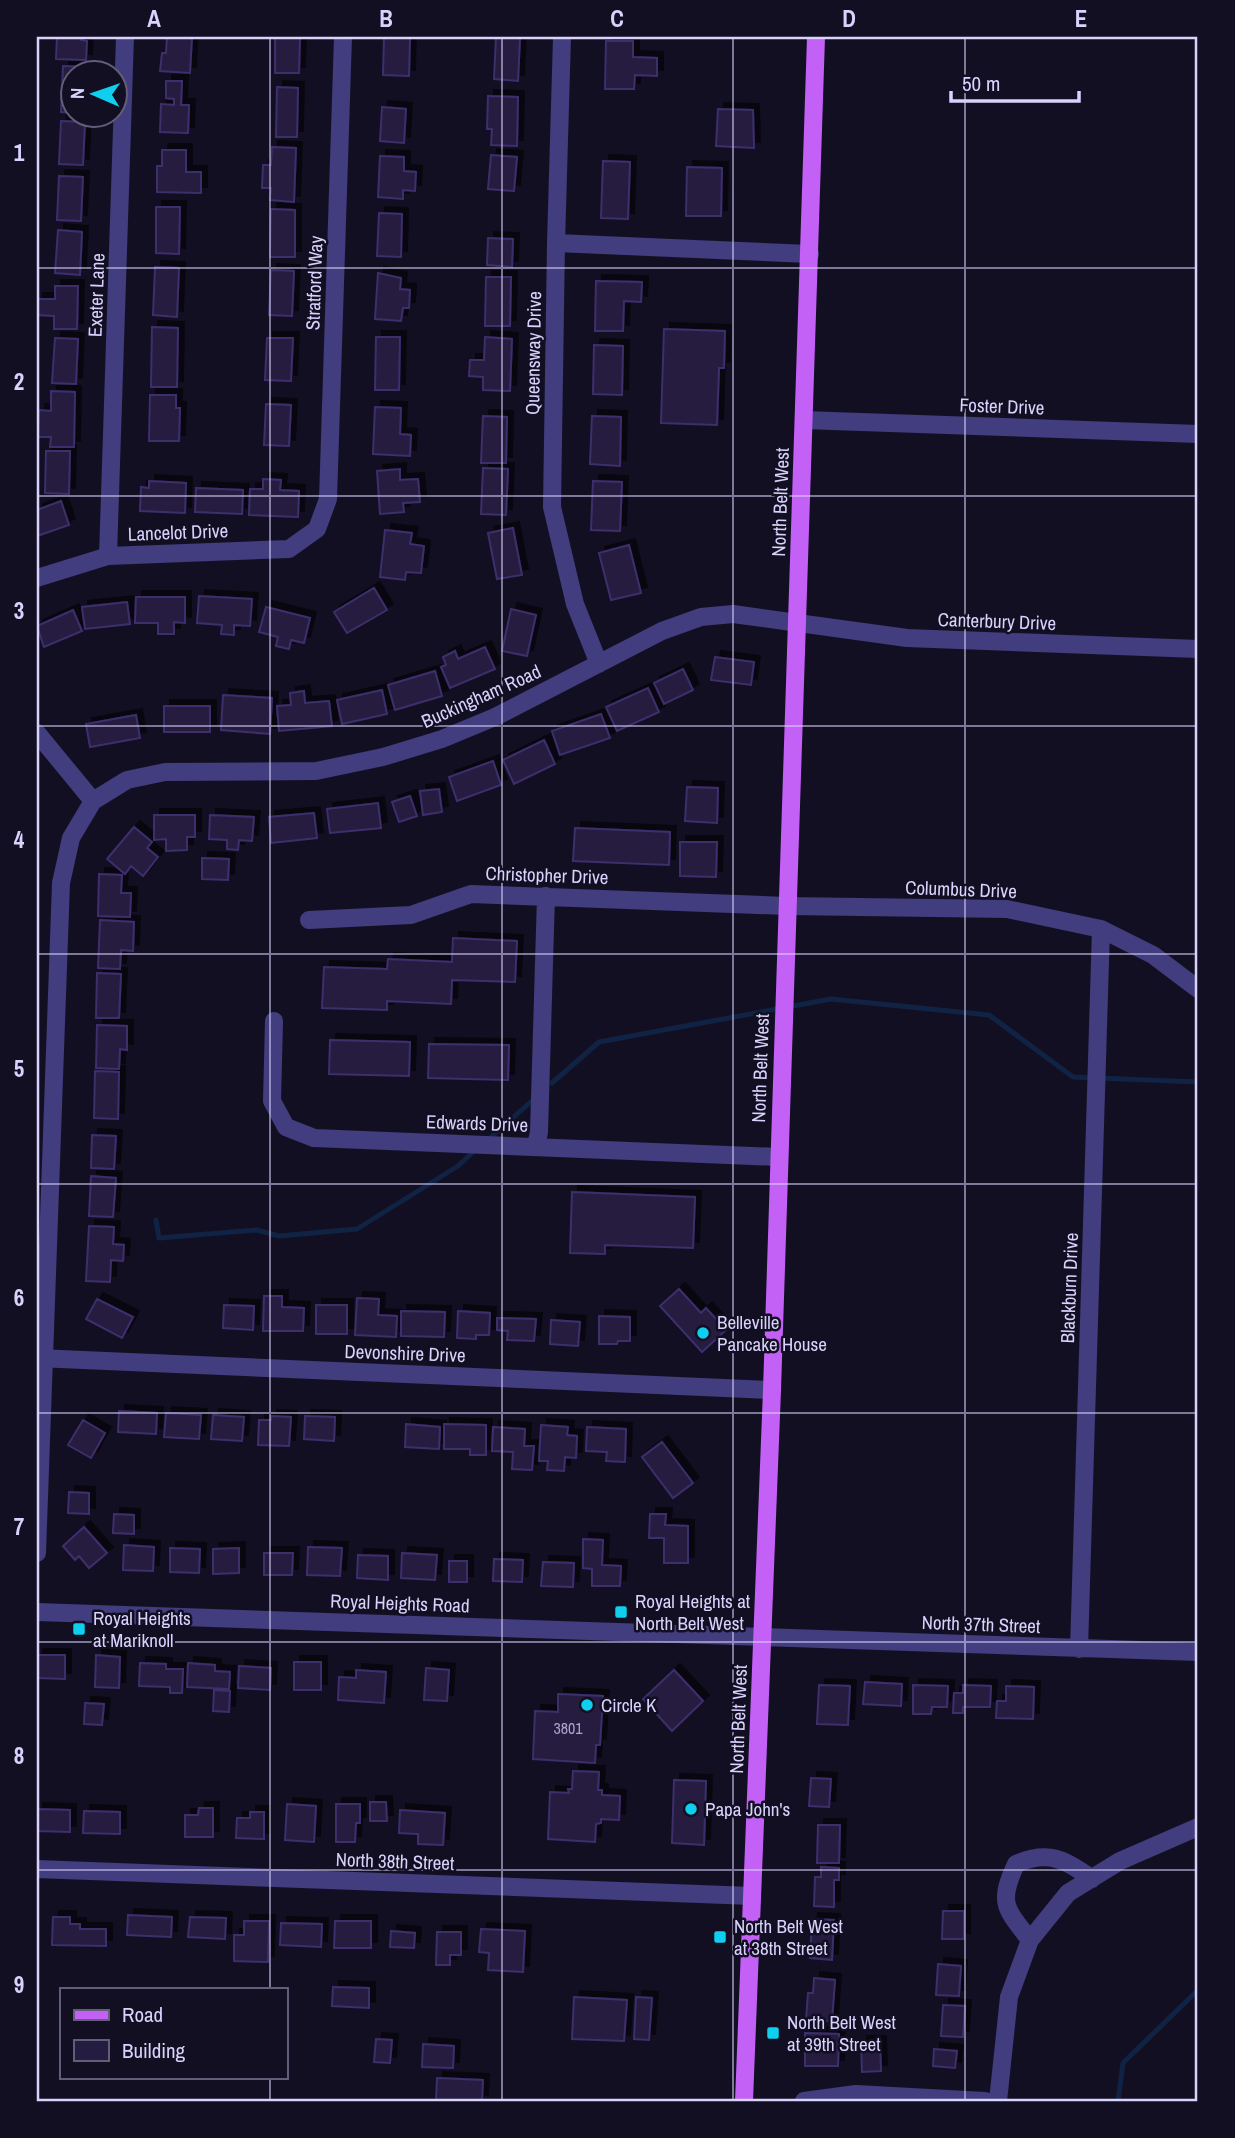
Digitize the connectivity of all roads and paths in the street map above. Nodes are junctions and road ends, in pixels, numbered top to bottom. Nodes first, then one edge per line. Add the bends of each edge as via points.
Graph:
1 (125, 37) edge
2 (343, 37) edge
3 (562, 37) edge
4 (816, 37) edge
5 (556, 243) junction
6 (810, 254) junction
7 (804, 420) junction
8 (1198, 434) edge
9 (317, 529) joint
10 (108, 556) junction
11 (37, 578) edge
12 (796, 624) junction
13 (1198, 649) edge
14 (599, 664) junction
15 (37, 733) edge
16 (93, 802) junction
17 (546, 896) junction
18 (787, 906) junction
19 (309, 920) dead end
20 (1101, 929) junction
21 (1198, 970) edge
22 (1198, 989) edge
23 (274, 1021) dead end
24 (536, 1146) junction
25 (778, 1157) junction
26 (41, 1359) edge
27 (772, 1390) junction
28 (37, 1553) edge
29 (37, 1612) edge
30 (762, 1636) junction
31 (1079, 1648) junction
32 (1198, 1652) edge
33 (1198, 1827) edge
34 (37, 1869) edge
35 (1092, 1879) junction
36 (752, 1896) junction
37 (1030, 1940) junction
38 (744, 2101) edge
39 (804, 2101) edge
40 (985, 2101) edge
41 (998, 2101) edge

1 - 10 street, Exeter Lane
2 - 9 street, Stratford Way via 328,499
3 - 5 street, Queensway Drive
4 - 6 main road, North Belt West
5 - 6 street
5 - 14 street, Queensway Drive via 552,507 575,604
6 - 7 main road, North Belt West
7 - 8 street, Foster Drive
7 - 12 main road, North Belt West
9 - 10 street, Lancelot Drive via 289,549
10 - 11 street, Lancelot Drive
12 - 13 street, Canterbury Drive via 907,638
12 - 14 street, Buckingham Road via 733,614 701,617 662,631
12 - 18 main road, North Belt West
14 - 16 street, Buckingham Road via 495,717 383,757 316,771 165,772 127,780
15 - 16 street
16 - 26 street via 71,838 61,883
17 - 18 street, Christopher Drive
17 - 19 street, Christopher Drive via 471,894 411,915
17 - 24 street
18 - 20 street, Columbus Drive via 1007,909
18 - 25 main road, North Belt West
20 - 22 street, Columbus Drive via 1153,955
20 - 31 street, Blackburn Drive
21 - 22 street
23 - 24 street, Edwards Drive via 272,1101 286,1127 314,1138
24 - 25 street, Edwards Drive
25 - 27 main road, North Belt West
26 - 27 street, Devonshire Drive
26 - 28 street
27 - 30 main road, North Belt West
29 - 30 street, Royal Heights Road
30 - 31 street, North 37th Street
30 - 36 main road, North Belt West
31 - 32 street, North 37th Street
33 - 35 street via 1120,1861
34 - 36 street, North 38th Street
35 - 37 street via 1068,1893
35 - 37 street via 1070,1862 1052,1857 1033,1857 1016,1864 1005,1887 1007,1911
36 - 38 main road, North Belt West
37 - 41 street via 1009,1997
39 - 40 street via 856,2094

